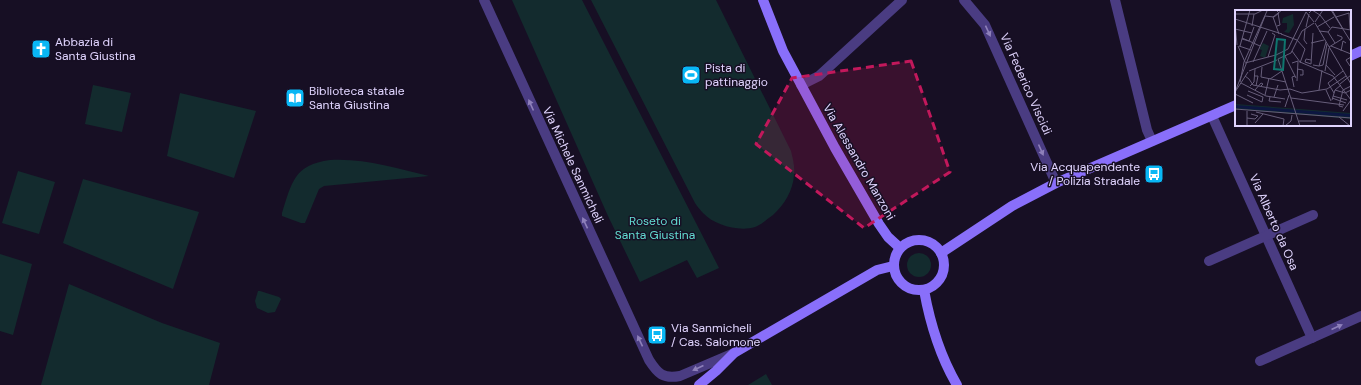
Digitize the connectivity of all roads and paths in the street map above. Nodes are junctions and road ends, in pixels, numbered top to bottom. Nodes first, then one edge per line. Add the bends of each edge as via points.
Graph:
1 (484, 0) edge
2 (763, 0) edge
3 (902, 0) edge
4 (964, 0) edge
5 (1115, 0) edge
6 (1361, 52) edge
7 (1351, 56) edge
8 (801, 85) junction
9 (1235, 105) edge
10 (1212, 116) junction
11 (1152, 141) junction
12 (1056, 183) junction
13 (1313, 215) dead end
14 (1266, 235) junction
15 (900, 248) junction
16 (941, 254) junction
17 (1209, 261) dead end
18 (893, 266) junction
19 (924, 290) junction
20 (1361, 316) edge
21 (1312, 338) junction
22 (734, 353) junction
23 (1260, 361) dead end
24 (698, 385) edge
25 (957, 385) edge

22 -> 1 street, Via Michele Sanmicheli via 680,376 660,374 652,365
2 - 8 main road, Via Alessandro Manzoni via 783,51
3 - 8 street via 819,76
4 -> 12 street, Via Federico Viscidi via 985,25
5 - 11 street via 1146,130
6 - 7 main road
8 - 15 main road, Via Alessandro Manzoni via 869,207 888,237
9 - 10 main road
10 - 11 main road
10 - 14 street, Via Alberto da Osa
11 - 12 main road
12 - 16 main road via 1006,210
13 - 14 street
14 - 17 street
14 - 21 street, Via Alberto da Osa
15 - 16 main road via 913,240 922,240 936,247
15 - 18 main road
16 - 19 main road via 944,261 942,276
18 - 19 main road via 898,280 903,285
18 - 22 main road via 877,270
19 - 25 main road via 932,326
21 -> 20 street
21 - 23 street
22 - 24 main road

